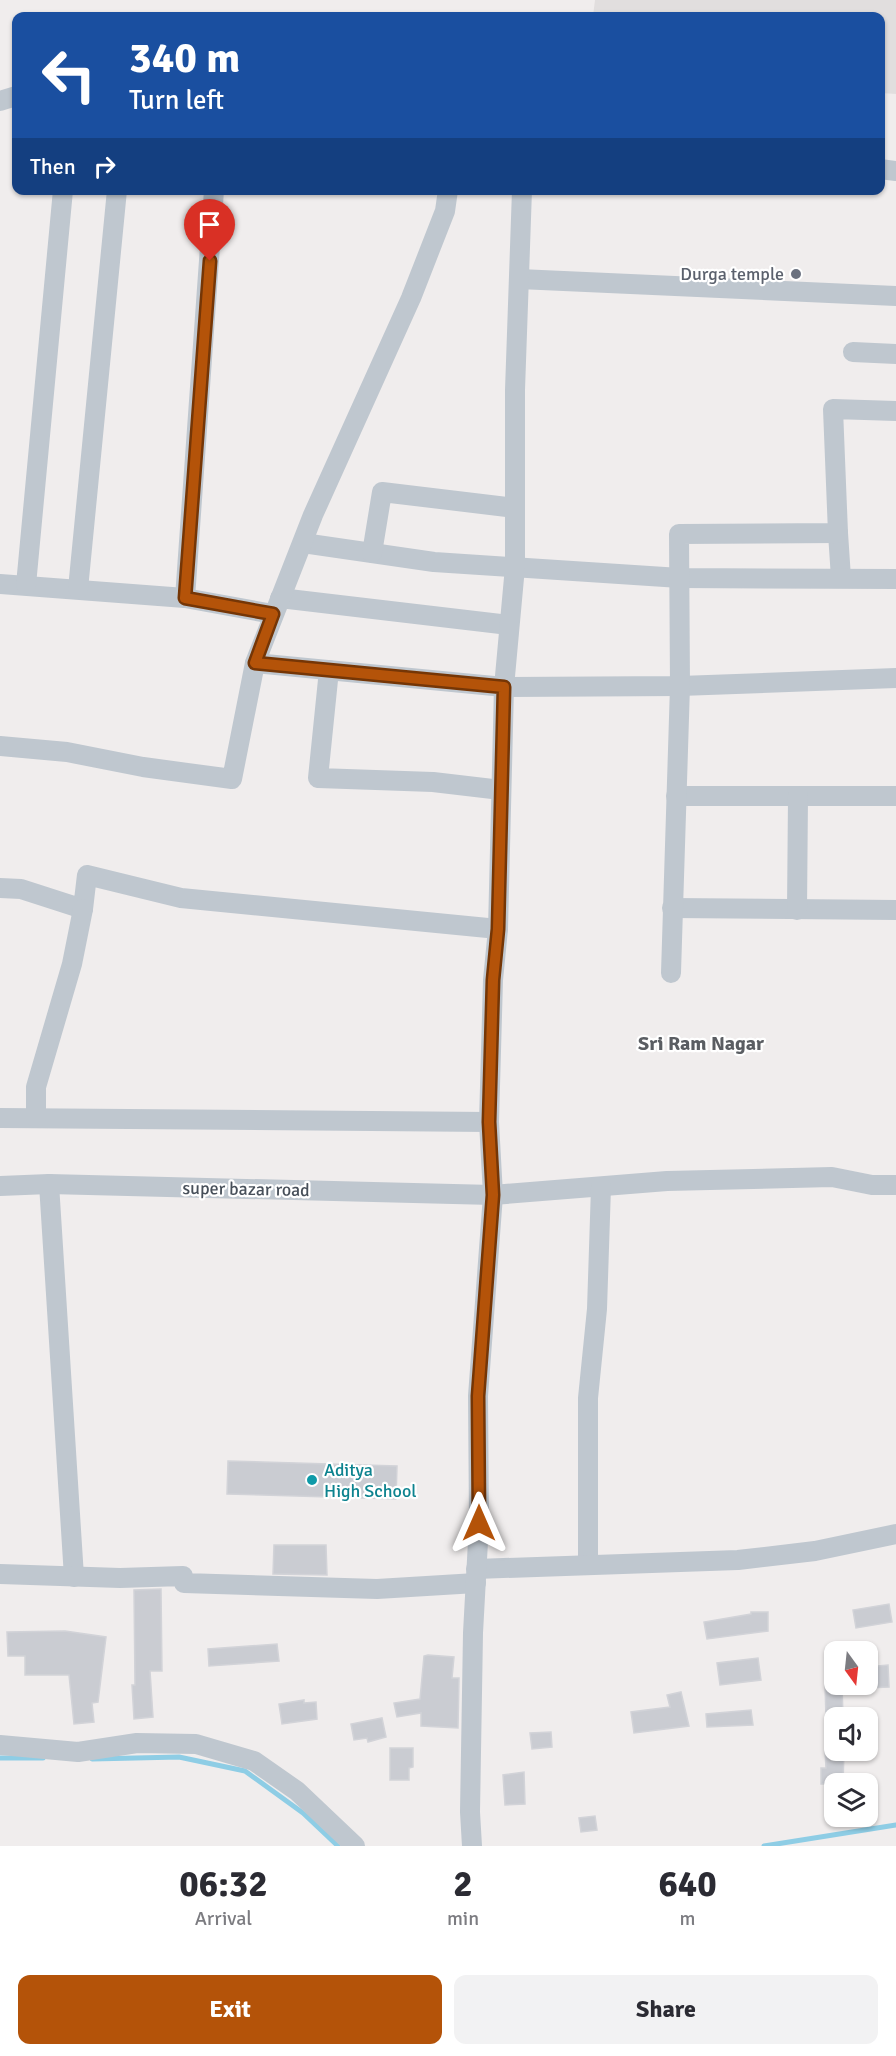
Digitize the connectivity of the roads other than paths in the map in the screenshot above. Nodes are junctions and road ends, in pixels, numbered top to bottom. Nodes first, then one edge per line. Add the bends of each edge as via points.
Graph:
1 (63, 195) edge
2 (117, 195) edge
3 (214, 195) edge
4 (447, 195) edge
5 (522, 195) edge
6 (519, 279) junction
7 (896, 296) edge
8 (853, 352) dead end
9 (896, 354) edge
10 (896, 411) edge
11 (515, 508) junction
12 (838, 533) junction
13 (303, 543) junction
14 (372, 553) junction
15 (515, 567) junction
16 (680, 578) junction
17 (841, 578) junction
18 (896, 579) edge
19 (0, 584) edge
20 (26, 585) junction
21 (78, 589) junction
22 (185, 598) junction
23 (277, 606) junction
24 (509, 625) junction
25 (255, 663) junction
26 (329, 670) junction
27 (896, 678) edge
28 (680, 686) junction
29 (504, 687) junction
30 (0, 746) edge
31 (501, 790) junction
32 (676, 796) junction
33 (798, 796) junction
34 (896, 796) edge
35 (0, 888) edge
36 (672, 908) junction
37 (83, 909) junction
38 (797, 910) junction
39 (896, 910) edge
40 (498, 929) junction
41 (671, 973) dead end
42 (0, 1118) edge
43 (36, 1118) junction
44 (489, 1122) junction
45 (49, 1184) junction
46 (896, 1185) edge
47 (0, 1186) edge
48 (601, 1187) junction
49 (493, 1195) junction
50 (896, 1534) edge
51 (588, 1565) junction
52 (0, 1574) edge
53 (476, 1576) junction
54 (74, 1577) junction
55 (0, 1745) edge
56 (355, 1846) edge
57 (472, 1846) edge

1 - 20 street
2 - 21 street
3 - 22 street
4 - 13 street via 445,211 411,298 357,412
5 - 6 street
6 - 7 street
6 - 11 street
8 - 9 street
10 - 12 street via 833,409
11 - 14 street via 382,492
11 - 15 street
12 - 16 street via 679,534
12 - 17 street
13 - 14 street
13 - 23 street
14 - 15 street
15 - 16 street
15 - 24 street
16 - 17 street
16 - 28 street
17 - 18 street
19 - 20 street
20 - 21 street
21 - 22 street
22 - 23 street
23 - 24 street
23 - 25 street
24 - 29 street
25 - 26 street
25 - 30 street via 232,779 67,752
26 - 29 street
26 - 31 street via 318,777
27 - 28 street
28 - 29 street
28 - 32 street
29 - 31 street
31 - 40 street
32 - 33 street
32 - 36 street
33 - 34 street
33 - 38 street
35 - 37 street via 21,889
36 - 38 street
36 - 41 street
37 - 40 street via 87,875 182,898
37 - 43 street via 72,964 36,1087
38 - 39 street
40 - 44 street
42 - 43 street
43 - 44 street
44 - 49 street
45 - 47 street, super bazar road
45 - 49 street, super bazar road
45 - 54 street
46 - 48 street, super bazar road via 832,1177 667,1181
48 - 49 street, super bazar road
48 - 51 street via 597,1309 588,1398
49 - 53 street via 478,1396
50 - 51 street via 815,1551 738,1560
51 - 53 street
52 - 54 street
53 - 54 street via 377,1589 184,1583 183,1576
53 - 57 street
55 - 56 street via 78,1752 137,1743 196,1744 225,1752 254,1761 297,1791

